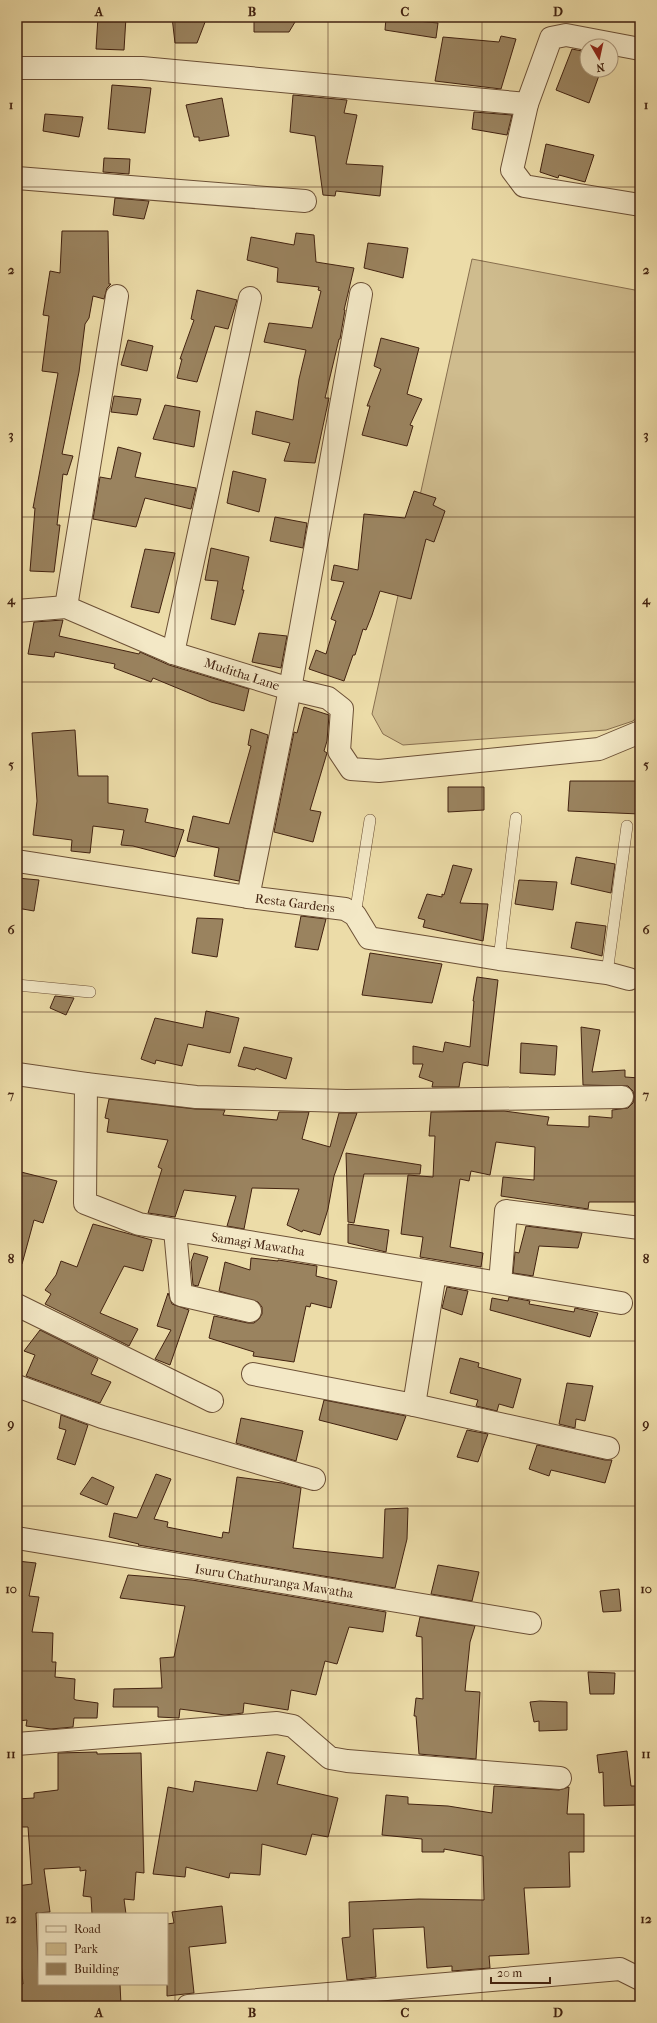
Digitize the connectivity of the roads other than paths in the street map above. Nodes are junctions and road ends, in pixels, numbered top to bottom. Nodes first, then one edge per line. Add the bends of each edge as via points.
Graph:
1 (640, 49) edge
2 (17, 68) edge
3 (527, 104) junction
4 (17, 178) edge
5 (305, 201) dead end
6 (640, 205) edge
7 (361, 294) dead end
8 (117, 296) dead end
9 (250, 298) dead end
10 (66, 607) junction
11 (17, 611) edge
12 (173, 653) junction
13 (290, 689) junction
14 (640, 732) edge
15 (516, 818) dead end
16 (370, 820) dead end
17 (627, 826) dead end
18 (17, 861) edge
19 (248, 897) junction
20 (355, 915) junction
21 (499, 959) junction
22 (607, 973) junction
23 (630, 979) dead end
24 (17, 985) edge
25 (90, 992) dead end
26 (17, 1074) edge
27 (86, 1084) junction
28 (622, 1097) dead end
29 (640, 1228) edge
30 (175, 1230) junction
31 (435, 1273) junction
32 (500, 1283) junction
33 (621, 1303) dead end
34 (17, 1305) edge
35 (250, 1311) dead end
36 (253, 1374) dead end
37 (17, 1386) edge
38 (212, 1401) dead end
39 (414, 1404) junction
40 (608, 1448) dead end
41 (314, 1478) dead end
42 (17, 1538) edge
43 (530, 1623) dead end
44 (17, 1744) edge
45 (560, 1778) dead end
46 (640, 1978) edge
47 (188, 2006) edge

1 - 3 street via 566,34 551,38
2 - 3 street via 142,68
3 - 6 street via 512,170 524,186
4 - 5 street
7 - 13 street
8 - 10 street
9 - 12 street
10 - 11 street, Muditha Lane
10 - 12 street, Muditha Lane
12 - 13 street, Muditha Lane
13 - 14 street via 328,698 342,708 339,751 351,768 379,771 599,749
13 - 19 street, Muditha Lane
15 - 21 lane
16 - 20 lane
17 - 22 lane
18 - 19 street, Resta Gardens
19 - 20 street, Resta Gardens via 345,909
20 - 21 street via 369,938
21 - 22 street
22 - 23 street
24 - 25 lane
26 - 27 street
27 - 28 street via 196,1097 346,1101
27 - 30 street, Samagi Mawatha via 85,1203 139,1224
29 - 32 street via 506,1211
30 - 31 street, Samagi Mawatha
30 - 35 street via 181,1295
31 - 32 street, Samagi Mawatha
31 - 39 street
32 - 33 street, Samagi Mawatha
34 - 38 street
36 - 39 street
37 - 41 street via 102,1416
39 - 40 street
42 - 43 street, Isuru Chathuranga Mawatha
44 - 45 street via 277,1724 293,1726 330,1758
46 - 47 street via 620,1969

